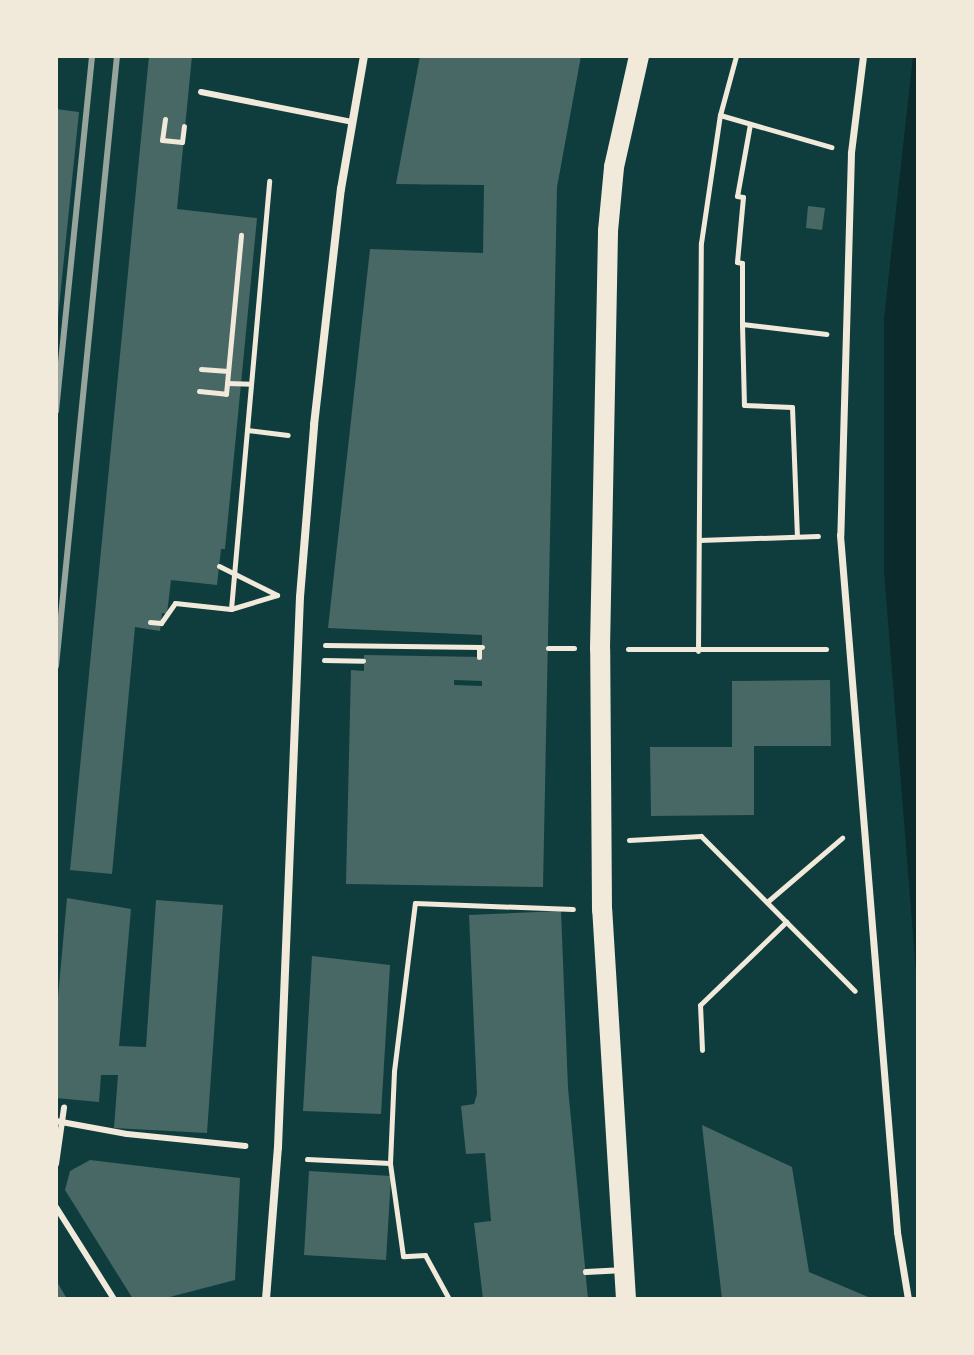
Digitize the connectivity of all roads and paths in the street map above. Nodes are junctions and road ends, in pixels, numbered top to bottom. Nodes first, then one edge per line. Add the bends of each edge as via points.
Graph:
1 (364, 56) edge
2 (639, 56) edge
3 (736, 56) edge
4 (863, 56) edge
5 (201, 92) dead end
6 (720, 115) junction
7 (165, 119) dead end
8 (353, 122) junction
9 (750, 124) junction
10 (184, 126) dead end
11 (851, 153) junction
12 (269, 181) dead end
13 (241, 235) dead end
14 (742, 324) junction
15 (843, 336) junction
16 (201, 369) dead end
17 (228, 371) dead end
18 (227, 383) dead end
19 (251, 384) junction
20 (199, 391) dead end
21 (247, 430) junction
22 (288, 435) dead end
23 (840, 535) junction
24 (797, 536) junction
25 (699, 540) junction
26 (219, 566) dead end
27 (234, 574) junction
28 (231, 609) junction
29 (150, 622) dead end
30 (325, 645) dead end
31 (600, 649) junction
32 (851, 649) junction
33 (698, 651) junction
34 (479, 657) dead end
35 (324, 660) dead end
36 (363, 661) dead end
37 (865, 819) junction
38 (601, 841) junction
39 (767, 902) junction
40 (602, 910) junction
41 (786, 922) junction
42 (881, 1017) junction
43 (702, 1050) dead end
44 (64, 1108) dead end
45 (59, 1122) edge
46 (245, 1146) dead end
47 (307, 1159) dead end
48 (390, 1163) junction
49 (56, 1164) edge
50 (56, 1207) edge
51 (624, 1270) junction
52 (586, 1272) dead end
53 (114, 1299) edge
54 (266, 1299) edge
55 (449, 1299) edge
56 (626, 1299) edge
57 (908, 1299) edge

1 - 8 street
2 - 31 main road via 614,167 608,231
3 - 6 path
4 - 11 street
5 - 8 lane
6 - 9 path
6 - 25 path via 701,243
7 - 10 path via 162,140 182,142
8 - 54 street via 314,425 300,597 278,1147
9 - 11 path
9 - 14 path via 737,196 743,197 737,262 742,263
11 - 15 street
12 - 19 path
13 - 20 path via 226,394
14 - 15 path
14 - 24 path via 744,405 792,407
15 - 23 street
16 - 17 path
18 - 19 path
19 - 21 path
21 - 22 path
21 - 27 path
23 - 24 path
23 - 32 street
24 - 25 path
25 - 33 path
26 - 27 path
27 - 28 path
27 - 28 path via 278,595
28 - 29 path via 175,603 161,623
30 - 34 path via 481,647
31 - 33 path
31 - 38 main road
32 - 33 path
32 - 37 street
35 - 36 path
37 - 39 path
37 - 42 street
38 - 39 path via 701,836
38 - 40 main road
39 - 41 path
40 - 48 path via 415,903 394,1071
40 - 51 main road
41 - 42 path
41 - 43 path via 700,1005
42 - 57 street via 897,1232
44 - 45 lane
45 - 46 lane
45 - 49 lane
47 - 48 path
48 - 55 path via 403,1256 425,1255
50 - 53 lane
51 - 52 lane
51 - 56 main road

